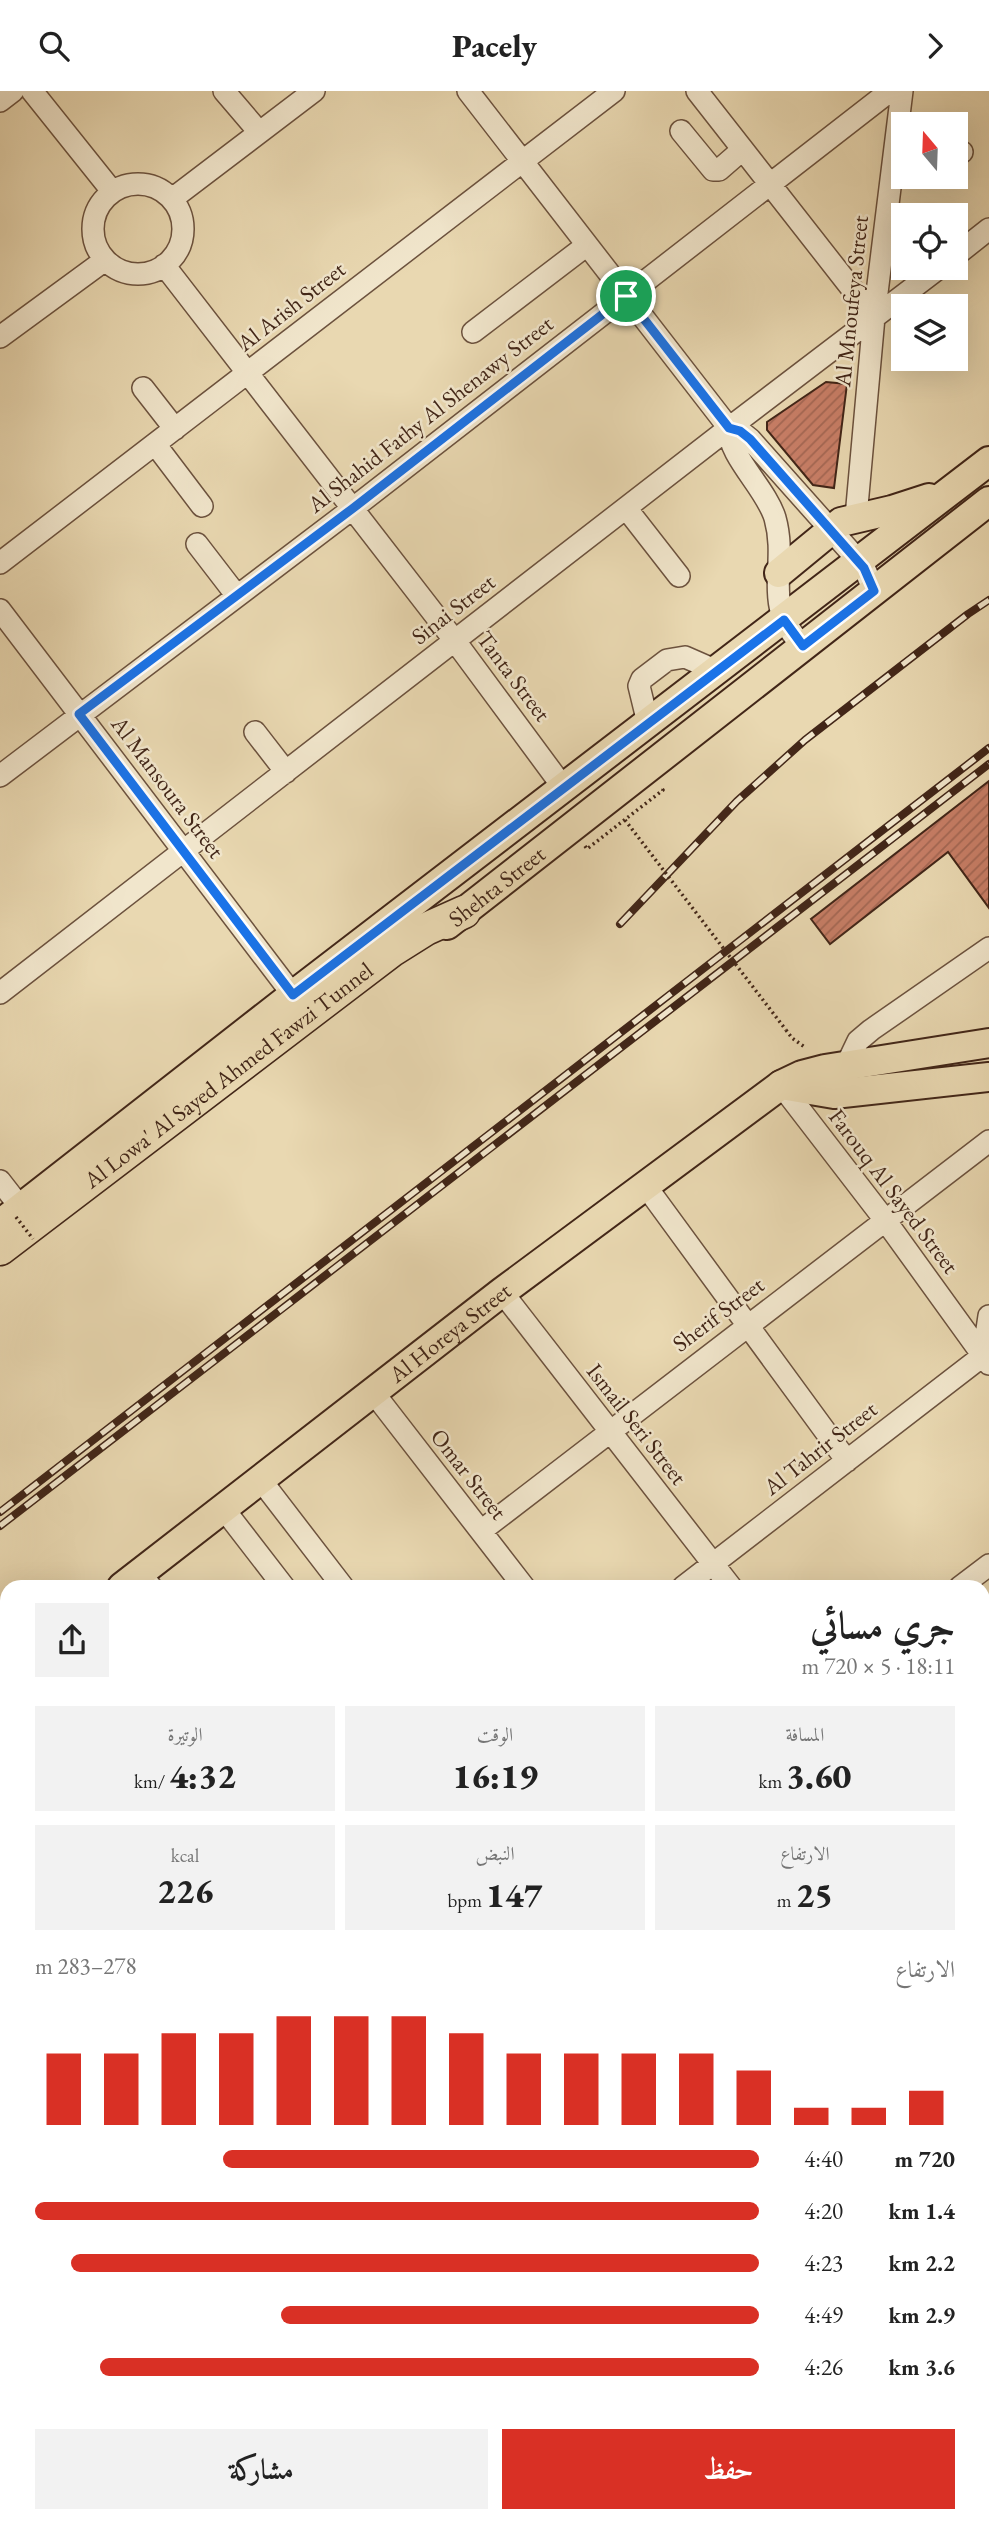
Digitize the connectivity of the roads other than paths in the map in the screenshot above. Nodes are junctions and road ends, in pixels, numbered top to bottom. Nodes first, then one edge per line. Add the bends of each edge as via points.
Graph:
1 (13, 91) edge
2 (32, 91) edge
3 (224, 91) edge
4 (314, 91) edge
5 (468, 91) edge
6 (614, 91) edge
7 (697, 91) edge
8 (890, 91) edge
9 (902, 91) edge
10 (0, 101) edge
11 (901, 112) edge
12 (681, 131) dead end
13 (259, 132) junction
14 (742, 150) junction
15 (522, 161) junction
16 (769, 185) junction
17 (892, 189) edge
18 (112, 191) junction
19 (172, 199) junction
20 (989, 229) edge
21 (587, 245) junction
22 (968, 246) edge
23 (105, 260) junction
24 (164, 265) junction
25 (923, 280) edge
26 (626, 296) junction
27 (874, 317) junction
28 (473, 332) dead end
29 (0, 337) edge
30 (247, 373) junction
31 (143, 388) dead end
32 (729, 428) junction
33 (175, 429) junction
34 (155, 444) junction
35 (989, 461) edge
36 (948, 491) junction
37 (989, 502) edge
38 (202, 506) dead end
39 (626, 508) junction
40 (352, 509) junction
41 (856, 517) junction
42 (830, 529) junction
43 (197, 544) dead end
44 (858, 561) junction
45 (0, 563) edge
46 (779, 573) junction
47 (679, 576) dead end
48 (874, 591) junction
49 (237, 596) junction
50 (0, 610) edge
51 (784, 620) junction
52 (455, 641) junction
53 (803, 646) junction
54 (717, 671) junction
55 (79, 714) junction
56 (648, 723) junction
57 (255, 732) dead end
58 (286, 772) junction
59 (0, 776) edge
60 (563, 787) junction
61 (184, 851) junction
62 (464, 912) junction
63 (989, 948) edge
64 (0, 993) edge
65 (293, 995) junction
66 (989, 1043) edge
67 (846, 1066) junction
68 (989, 1077) edge
69 (781, 1085) junction
70 (989, 1140) edge
71 (0, 1181) edge
72 (645, 1185) junction
73 (12, 1216) edge
74 (885, 1220) junction
75 (0, 1249) edge
76 (0, 1267) edge
77 (502, 1292) junction
78 (989, 1316) edge
79 (747, 1325) junction
80 (987, 1357) edge
81 (373, 1392) junction
82 (610, 1431) junction
83 (847, 1461) junction
84 (260, 1479) junction
85 (223, 1508) junction
86 (481, 1531) junction
87 (713, 1564) junction
88 (989, 1565) edge
89 (141, 1580) edge
90 (279, 1580) edge
91 (338, 1580) edge
92 (519, 1580) edge
93 (692, 1580) edge
94 (726, 1580) edge
95 (969, 1580) edge

1 - 10 street
2 - 18 street
3 - 13 street
4 - 13 street
5 - 15 street
6 - 15 street, Al Arish Street
7 - 14 street
8 - 16 street, Al Shahid Fathy Al Shenawy Street
9 - 11 street, Al Mnoufeya Street
12 - 14 street via 713,170
13 - 19 street
14 - 16 street
15 - 21 street
15 - 30 street, Al Arish Street
16 - 26 street, Al Shahid Fathy Al Shenawy Street
16 - 27 street
17 - 27 street, Al Mnoufeya Street
18 - 19 street via 143,184
18 - 23 street via 102,200 92,224 97,249
19 - 24 street via 179,209 183,234 180,246
20 - 22 street
21 - 26 street
21 - 28 street
23 - 24 street via 115,268 140,274
23 - 29 street
24 - 30 street, Tanta Street
25 - 27 street, Sinai Street
26 - 32 street
26 - 40 street, Al Shahid Fathy Al Shenawy Street
27 - 32 street, Sinai Street
27 - 41 street, Al Mnoufeya Street
30 - 33 street, Al Arish Street
30 - 40 street, Tanta Street
31 - 33 street
32 - 39 street, Sinai Street
32 - 42 street via 750,439
32 - 46 street via 732,446 774,514 780,543
33 - 34 street, Al Arish Street
34 - 38 street
34 - 45 street, Al Arish Street
35 - 36 main road, Shehta Street
36 - 41 main road
36 - 44 main road, Shehta Street
37 - 48 main road, Shehta Street
39 - 47 street
39 - 52 street, Sinai Street
40 - 49 street, Al Shahid Fathy Al Shenawy Street
40 - 52 street, Tanta Street
41 - 42 main road
42 - 44 street
42 - 46 main road
43 - 49 street
44 - 48 street
44 - 51 main road, Shehta Street
46 - 51 street via 778,597
48 - 53 main road, Shehta Street
49 - 55 street, Al Shahid Fathy Al Shenawy Street
50 - 55 street, Al Mansoura Street
51 - 53 street
51 - 54 main road, Shehta Street
52 - 58 street, Sinai Street
52 - 60 street, Tanta Street
53 - 62 main road, Shehta Street
54 - 56 main road, Shehta Street
54 - 56 street via 685,657 667,660 639,686
55 - 59 street, Al Shahid Fathy Al Shenawy Street
55 - 61 street, Al Mansoura Street
56 - 60 main road, Shehta Street
57 - 58 street
58 - 61 street, Sinai Street
60 - 65 main road, Shehta Street
61 - 64 street, Sinai Street
61 - 65 street, Al Mansoura Street
62 - 75 highway, Al Lowa' Al Sayed Ahmed Fawzi Tunnel via 391,951
62 - 76 main road, Shehta Street
63 - 67 street via 871,1030 858,1041
65 - 73 main road, Shehta Street
66 - 67 main road, Al Horeya Street
67 - 69 main road, Al Horeya Street via 802,1075
68 - 69 main road via 834,1094
69 - 72 main road, Al Horeya Street
69 - 74 street, Farouq Al Sayed Street
70 - 74 street, Sherif Street
71 - 73 street
72 - 77 main road, Al Horeya Street
72 - 79 street
74 - 79 street, Sherif Street
74 - 80 street, Farouq Al Sayed Street
77 - 81 main road, Al Horeya Street
77 - 82 street, Ismail Seri Street
78 - 80 street
79 - 82 street, Sherif Street
79 - 83 street
80 - 83 street, Al Tahrir Street
81 - 84 main road, Al Horeya Street
81 - 86 street, Omar Street
82 - 86 street, Sherif Street
82 - 87 street, Ismail Seri Street
83 - 87 street, Al Tahrir Street
84 - 85 main road, Al Horeya Street
84 - 91 street
85 - 89 main road, Al Horeya Street
85 - 90 street
86 - 92 street, Omar Street
87 - 93 street, Al Tahrir Street
87 - 94 street, Ismail Seri Street
88 - 95 street

